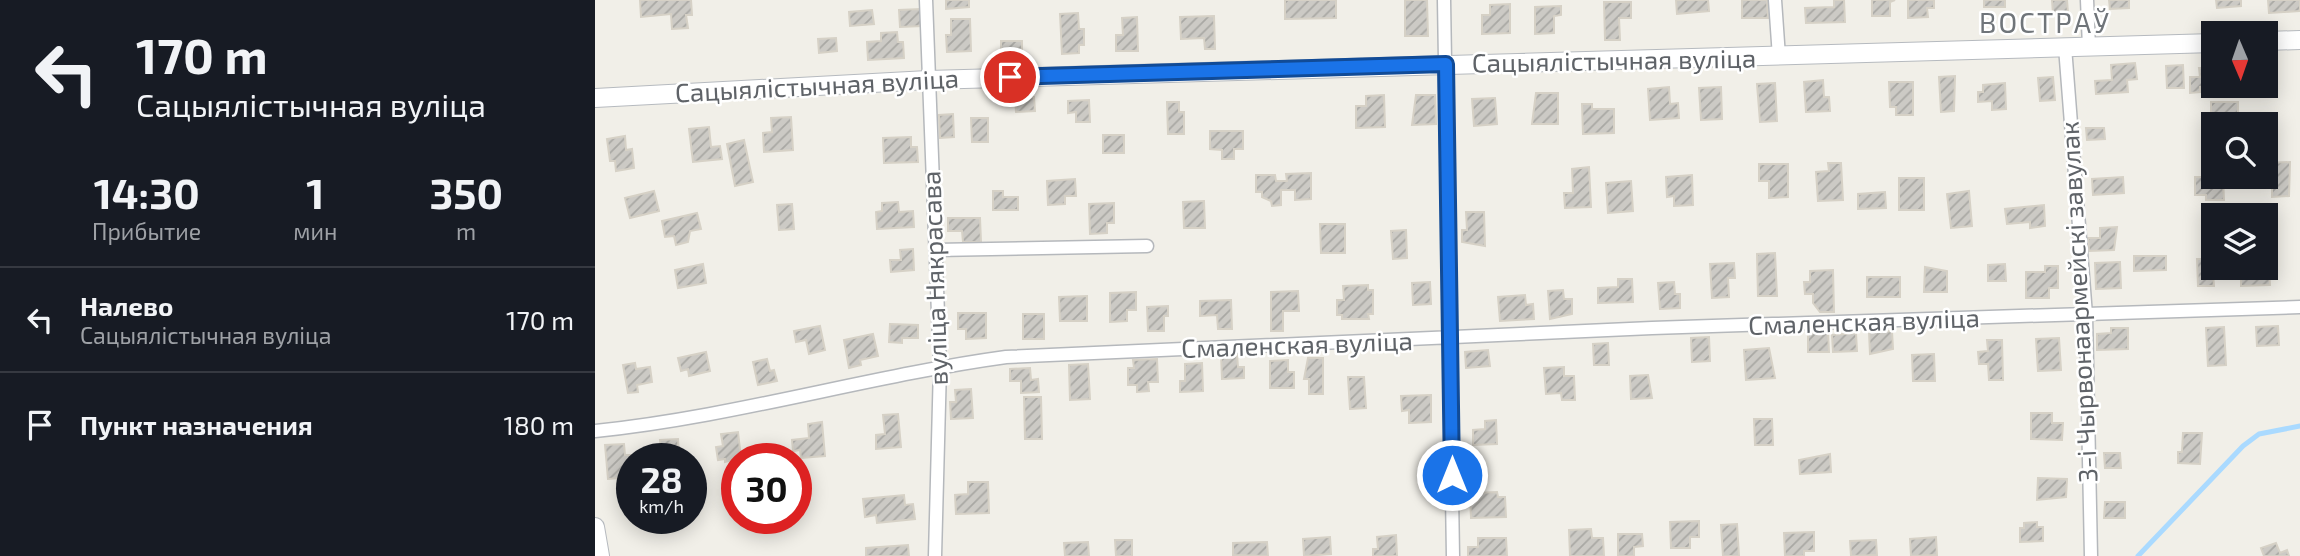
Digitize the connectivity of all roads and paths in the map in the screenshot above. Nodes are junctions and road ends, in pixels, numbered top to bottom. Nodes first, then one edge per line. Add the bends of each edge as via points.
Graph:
1 (926, 0) edge
2 (1444, 0) edge
3 (1775, 0) edge
4 (2087, 0) edge
5 (2300, 40) edge
6 (2279, 41) edge
7 (2201, 43) edge
8 (2065, 47) junction
9 (2089, 47) junction
10 (1779, 57) junction
11 (1446, 64) junction
12 (928, 80) junction
13 (595, 98) edge
14 (1147, 246) dead end
15 (936, 250) junction
16 (2300, 307) edge
17 (2086, 315) junction
18 (1452, 339) junction
19 (940, 366) junction
20 (595, 431) edge
21 (595, 527) edge
22 (600, 556) edge
23 (935, 556) edge
24 (1453, 556) edge
25 (2091, 556) edge

1 - 12 street, вуліца Някрасава
2 - 11 street
3 - 10 street
4 - 9 street
5 - 6 main road
7 - 9 main road, Сацыялістычная вуліца
8 - 9 main road, Сацыялістычная вуліца
8 - 10 main road, Сацыялістычная вуліца
8 - 17 street, 3-і Чырвонаармейскі завулак
10 - 11 main road, Сацыялістычная вуліца
11 - 12 main road, Сацыялістычная вуліца
11 - 18 street
12 - 13 main road, Сацыялістычная вуліца
12 - 15 street, вуліца Някрасава
14 - 15 street
15 - 19 street, вуліца Някрасава
16 - 17 street, Смаленская вуліца
17 - 18 street, Смаленская вуліца
17 - 25 street, 3-і Чырвонаармейскі завулак
18 - 19 street, Смаленская вуліца via 1082,352
18 - 24 street
19 - 20 street, Смаленская вуліца via 666,423
19 - 23 street, вуліца Някрасава
21 - 22 main road

